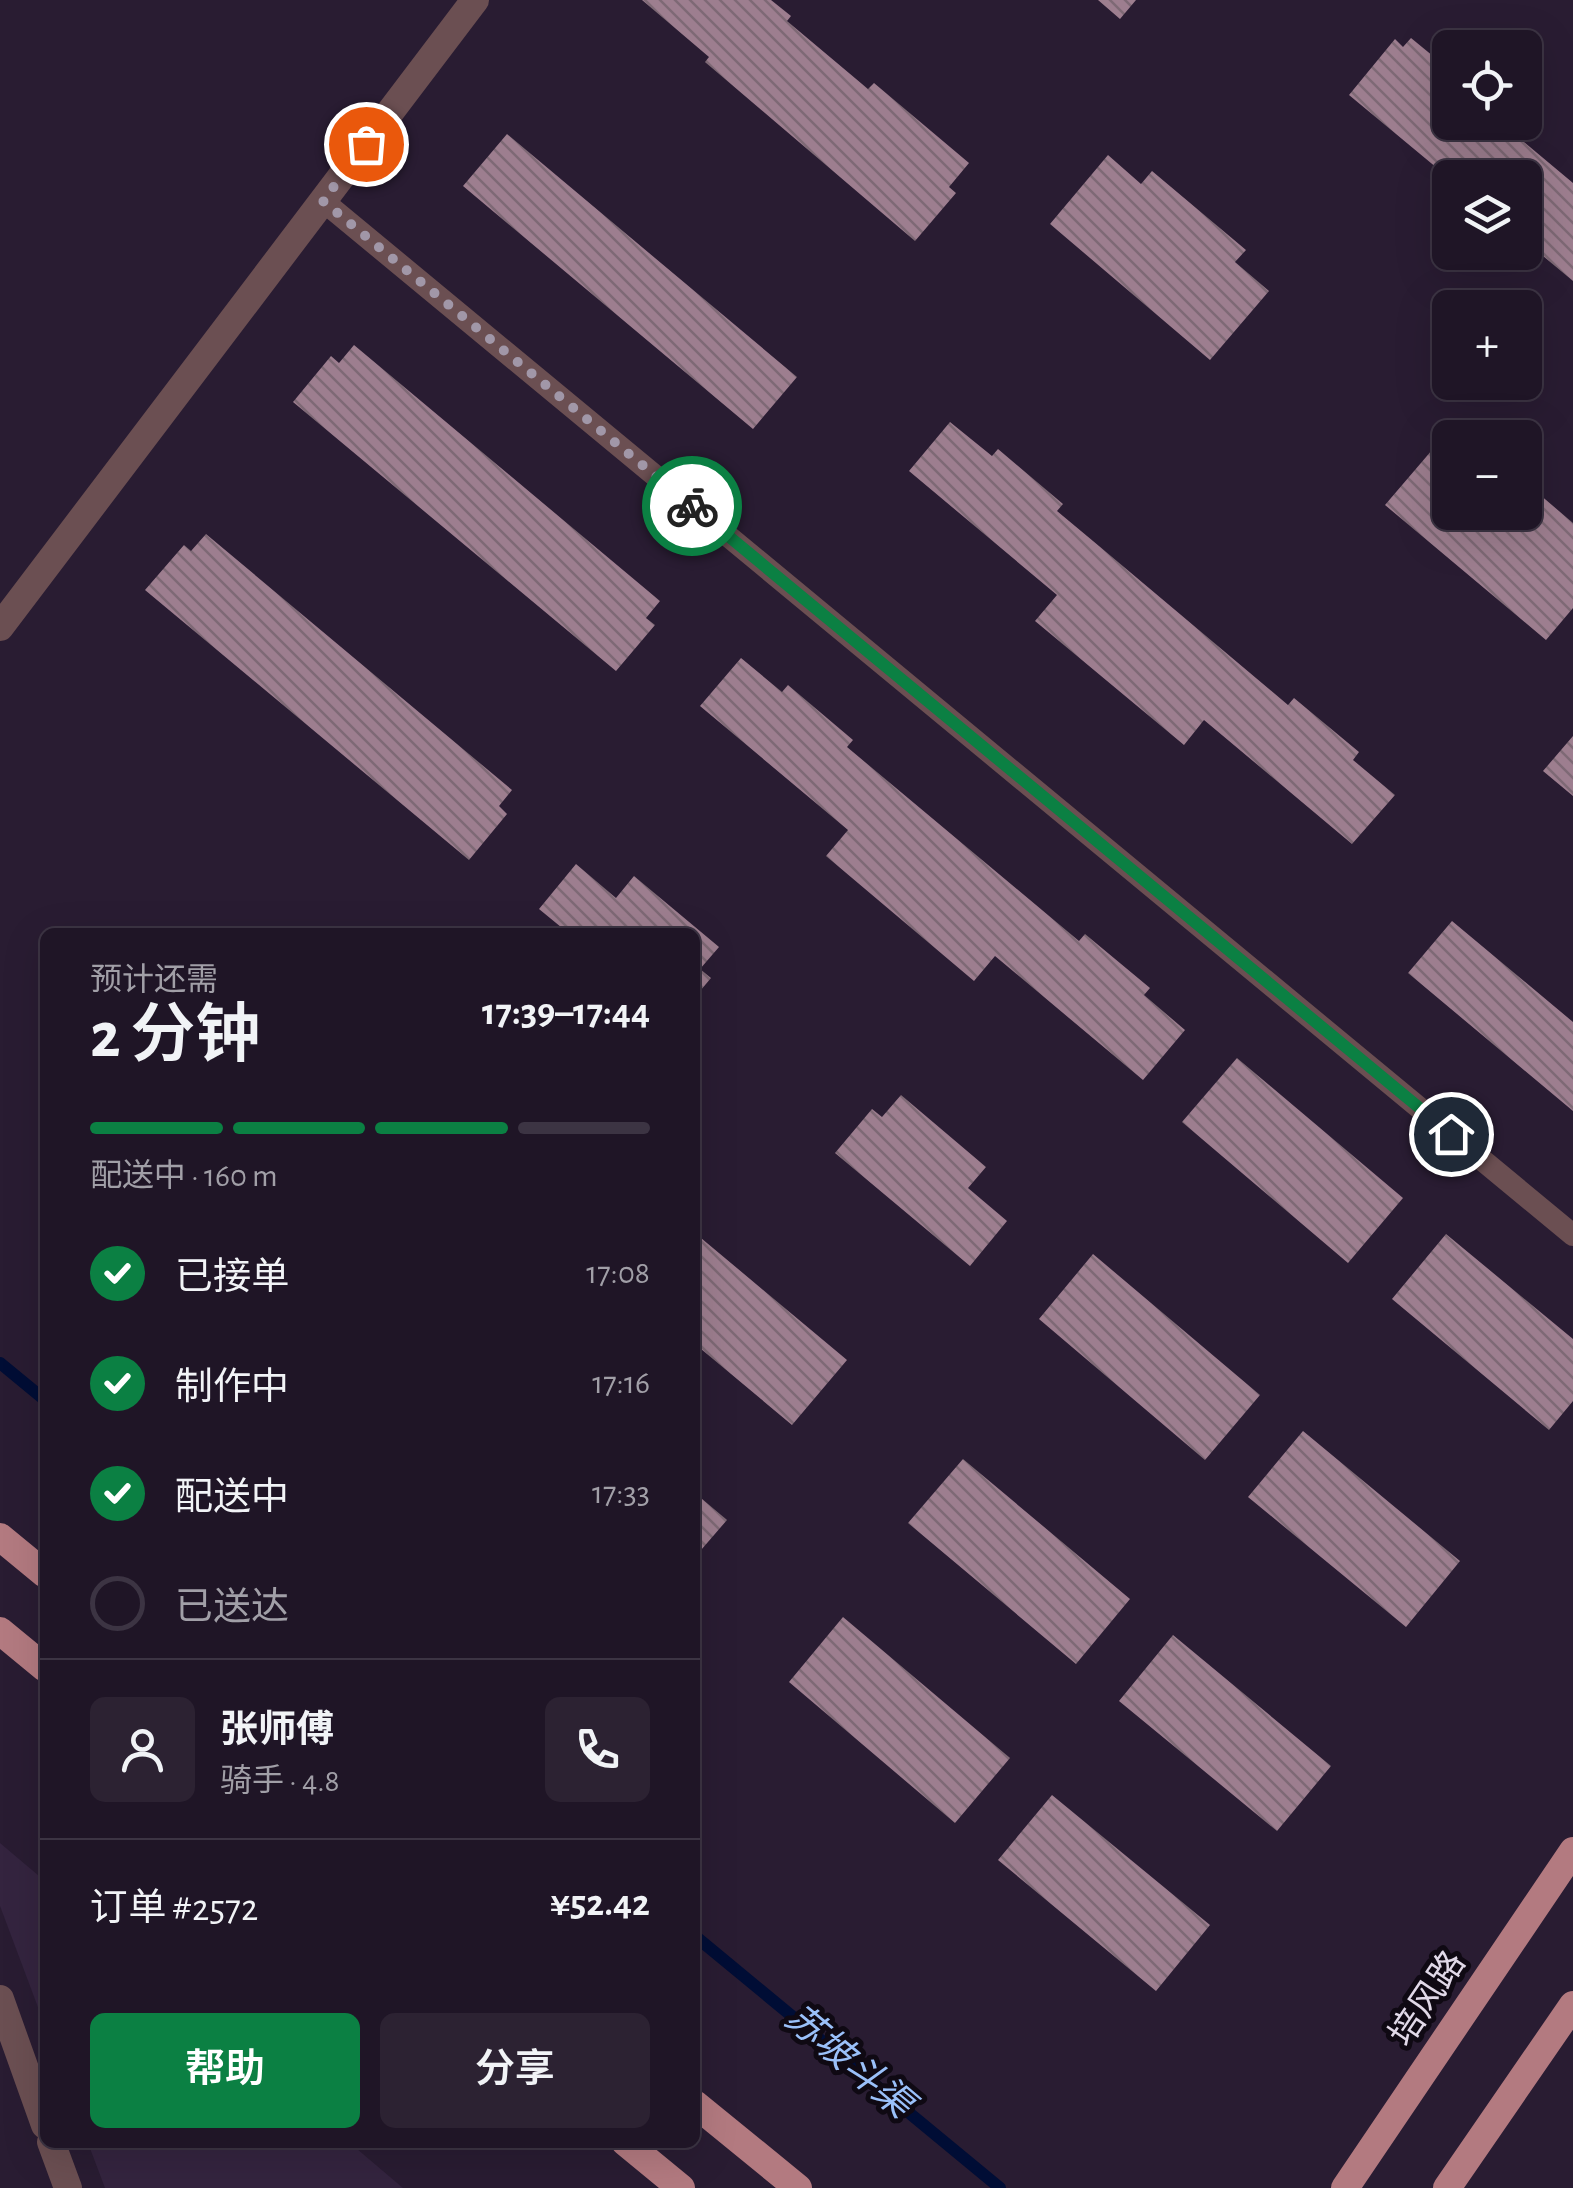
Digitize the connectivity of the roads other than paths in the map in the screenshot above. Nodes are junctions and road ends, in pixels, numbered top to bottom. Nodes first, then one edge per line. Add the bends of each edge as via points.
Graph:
1 (475, 0) edge
2 (323, 201) junction
3 (0, 627) edge
4 (1573, 1235) edge
5 (0, 1537) edge
6 (40, 1570) edge
7 (0, 1631) edge
8 (40, 1664) edge
9 (1573, 1852) edge
10 (0, 1998) edge
11 (1573, 2005) edge
12 (700, 2108) edge
13 (40, 2111) edge
14 (54, 2148) edge
15 (632, 2148) edge
16 (68, 2188) edge
17 (681, 2188) edge
18 (798, 2188) edge
19 (1345, 2188) edge
20 (1448, 2188) edge

1 - 2 street
2 - 3 street
2 - 4 lane
5 - 6 main road
7 - 8 main road
9 - 19 main road, 培风路
10 - 13 street
11 - 20 main road
12 - 18 main road
14 - 16 street
15 - 17 main road

